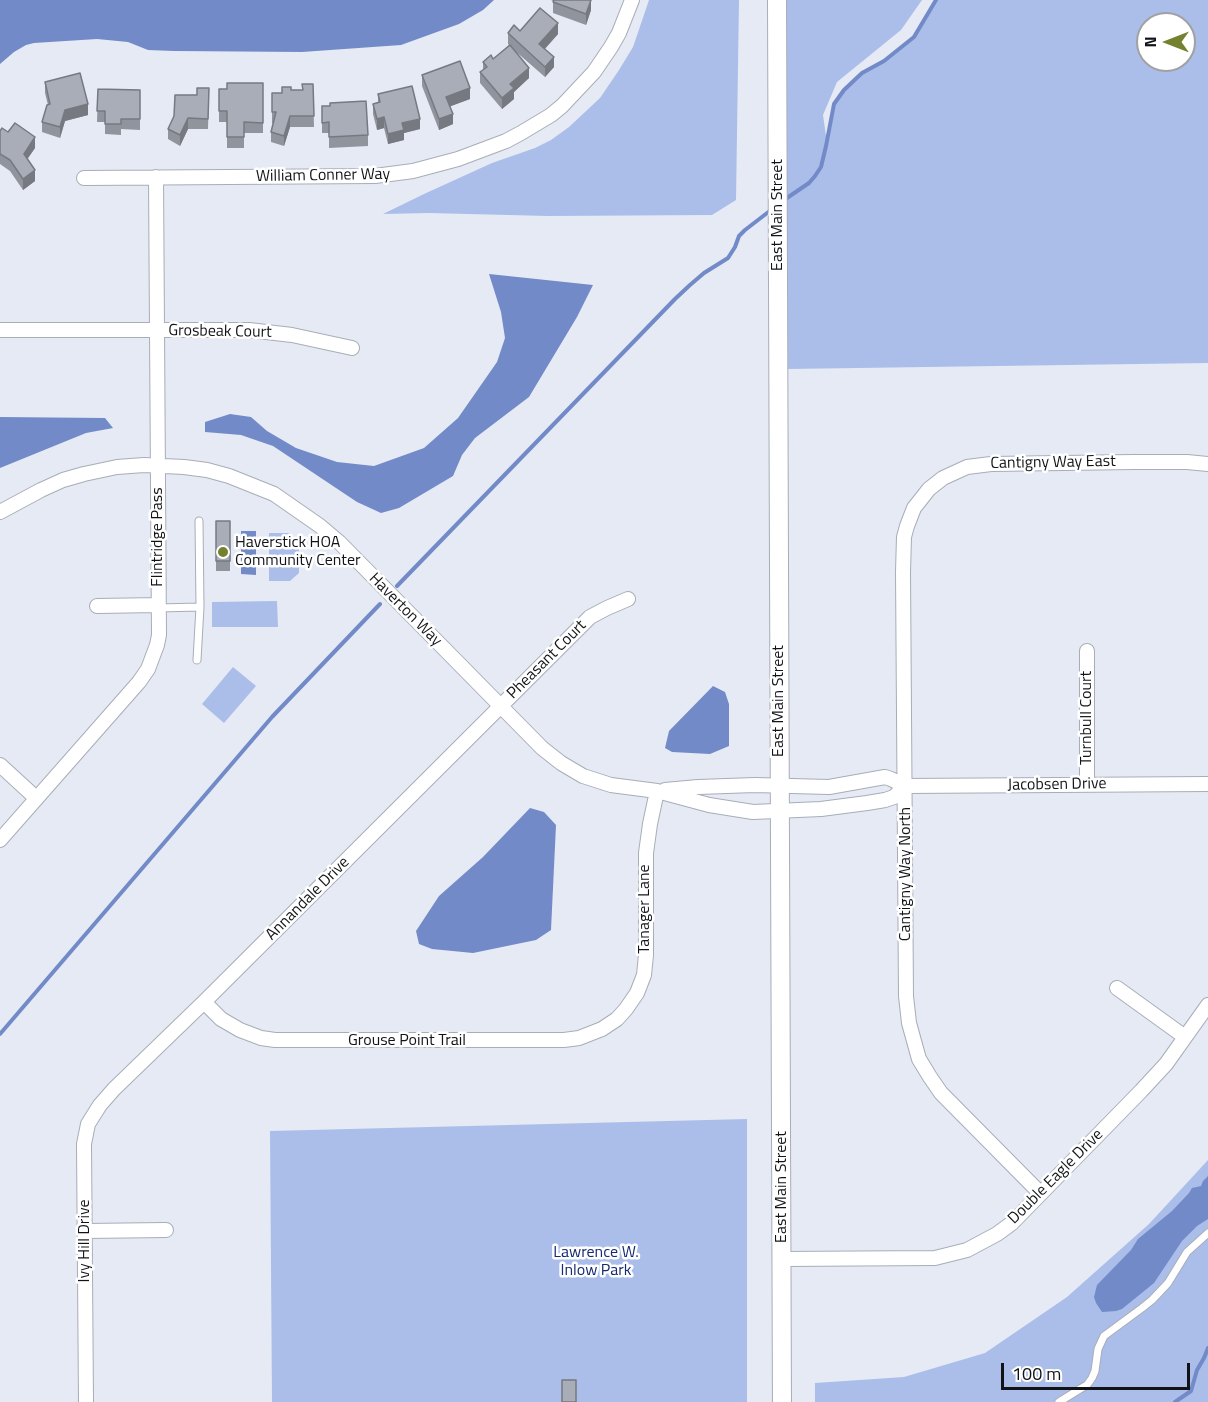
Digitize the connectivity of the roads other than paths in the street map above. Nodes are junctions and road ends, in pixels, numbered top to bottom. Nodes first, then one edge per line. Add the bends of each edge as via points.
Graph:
1 (632, 0) edge
2 (777, 0) edge
3 (156, 177) junction
4 (84, 178) dead end
5 (0, 330) edge
6 (157, 330) junction
7 (352, 348) dead end
8 (1208, 464) edge
9 (157, 465) junction
10 (914, 508) joint
11 (0, 512) edge
12 (199, 521) dead end
13 (628, 599) dead end
14 (97, 606) dead end
15 (158, 607) junction
16 (200, 607) junction
17 (1087, 651) dead end
18 (197, 660) dead end
19 (500, 707) junction
20 (0, 765) edge
21 (1208, 784) edge
22 (1087, 785) junction
23 (780, 786) junction
24 (905, 786) junction
25 (657, 791) junction
26 (36, 798) junction
27 (780, 811) junction
28 (0, 840) edge
29 (1116, 988) dead end
30 (204, 1002) junction
31 (1208, 1005) edge
32 (617, 1019) joint
33 (1185, 1037) junction
34 (114, 1089) joint
35 (1040, 1193) junction
36 (166, 1230) dead end
37 (85, 1231) junction
38 (1208, 1233) edge
39 (782, 1259) junction
40 (86, 1402) edge
41 (782, 1402) edge
42 (1059, 1402) edge

1 - 3 street, William Conner Way via 611,47 578,90 537,124 492,147 428,168 388,175
2 - 23 main road, East Main Street
3 - 4 street, William Conner Way
3 - 6 street, Flintridge Pass
5 - 6 street, Grosbeak Court
6 - 7 street, Grosbeak Court via 261,331
6 - 9 street, Flintridge Pass
8 - 10 street, Cantigny Way East via 980,465 936,482
9 - 11 street, Haverton Way via 117,467 73,477
9 - 15 street, Flintridge Pass
9 - 19 street, Haverton Way via 230,476 268,491 303,513 339,542
10 - 24 street, Cantigny Way North via 903,555
12 - 16 lane
13 - 19 street, Pheasant Court via 590,617
14 - 15 street
15 - 16 lane
15 - 26 street, Flintridge Pass via 159,635 148,669
16 - 18 lane
17 - 22 street, Turnbull Court
19 - 25 street, Haverton Way via 571,770 611,785
19 - 30 street, Annandale Drive
20 - 26 street
21 - 22 street, Jacobsen Drive
22 - 24 street, Jacobsen Drive
23 - 24 street, Jacobsen Drive via 830,787 885,777
23 - 25 street, Haverton Way
23 - 27 main road, East Main Street
24 - 27 street via 885,800
24 - 35 street, Cantigny Way North via 906,996 916,1050 941,1093
25 - 27 street, Haverton Way via 720,807
25 - 32 street, Tanager Lane via 646,853 644,975 637,993
26 - 28 street, Flintridge Pass
27 - 39 main road, East Main Street
29 - 33 street
30 - 32 street, Grouse Point Trail via 240,1030 285,1041 564,1040 592,1034
30 - 34 street, Annandale Drive
31 - 33 street, Double Eagle Drive
33 - 35 street, Double Eagle Drive via 1142,1091
34 - 37 street, Ivy Hill Drive via 88,1124 85,1136
35 - 39 street, Double Eagle Drive via 1012,1223 967,1250 935,1258
36 - 37 street
37 - 40 street, Ivy Hill Drive
38 - 42 lane via 1187,1252 1152,1300 1104,1336 1092,1378
39 - 41 main road, East Main Street

